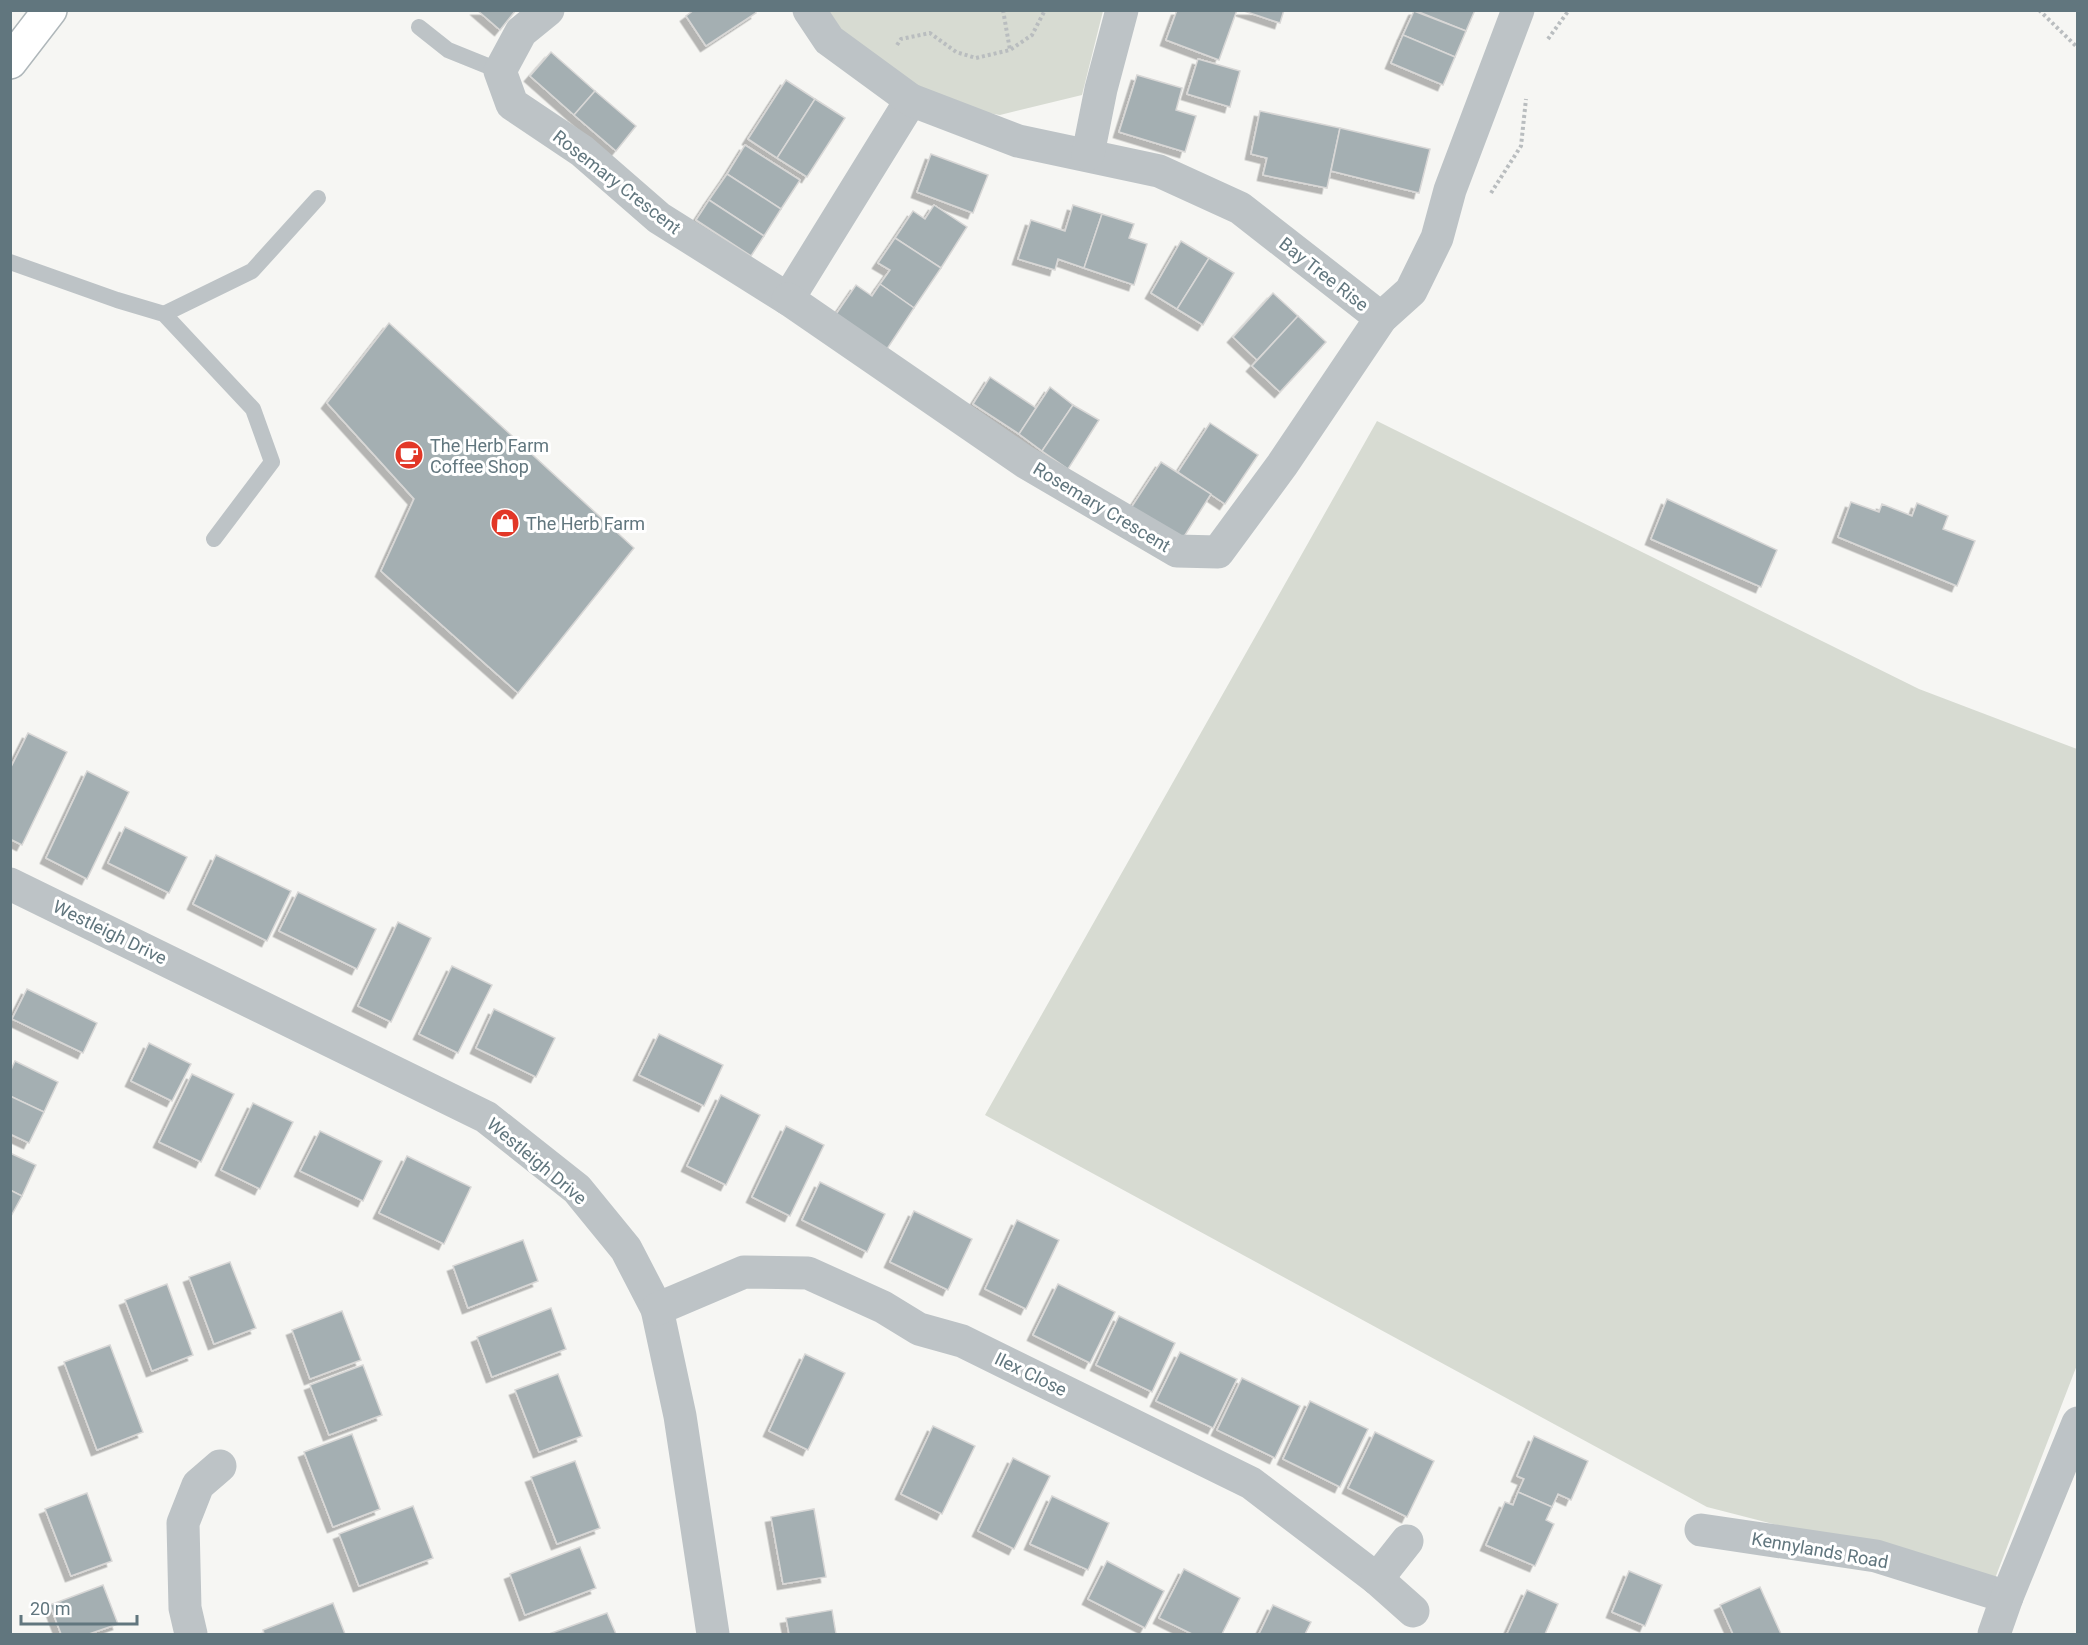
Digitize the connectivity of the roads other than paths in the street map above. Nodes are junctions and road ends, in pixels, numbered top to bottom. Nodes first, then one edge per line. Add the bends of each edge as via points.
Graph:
1 (50, 10) edge
2 (548, 10) edge
3 (809, 10) edge
4 (1122, 10) edge
5 (1518, 10) edge
6 (419, 27) dead end
7 (10, 62) edge
8 (500, 71) junction
9 (911, 100) junction
10 (1088, 154) junction
11 (318, 198) dead end
12 (10, 262) edge
13 (788, 299) junction
14 (164, 314) junction
15 (1381, 318) junction
16 (214, 539) dead end
17 (10, 884) edge
18 (657, 1309) junction
19 (2078, 1423) edge
20 (220, 1466) dead end
21 (1701, 1530) dead end
22 (1407, 1541) dead end
23 (1377, 1579) junction
24 (2007, 1597) junction
25 (1413, 1611) dead end
26 (191, 1635) edge
27 (713, 1635) edge
28 (1994, 1635) edge

1 - 7 main road
2 - 8 street via 521,32
3 - 9 street, Bay Tree Rise via 829,40
4 - 10 street
5 - 15 street, Bay Tree Rise via 1450,190 1437,238 1411,291
6 - 8 lane via 448,50
8 - 13 street, Rosemary Crescent via 512,104 582,151 659,218
9 - 10 street, Bay Tree Rise via 1018,141
9 - 13 street
10 - 15 street, Bay Tree Rise via 1159,171 1240,208
11 - 14 lane via 252,271
12 - 14 lane
13 - 15 street, Rosemary Crescent via 1025,462 1177,551 1218,552
14 - 16 lane via 253,409 272,462
17 - 18 street, Westleigh Drive via 486,1117 577,1189 626,1249
18 - 23 street, Ilex Close via 744,1272 808,1273 883,1307 919,1329 962,1341 1251,1483
18 - 27 street, Westleigh Drive via 680,1416
19 - 24 street
20 - 26 street via 198,1485 183,1523 185,1608
21 - 24 street, Kennylands Road via 1876,1556
22 - 23 street
23 - 25 street, Ilex Close
24 - 28 street

